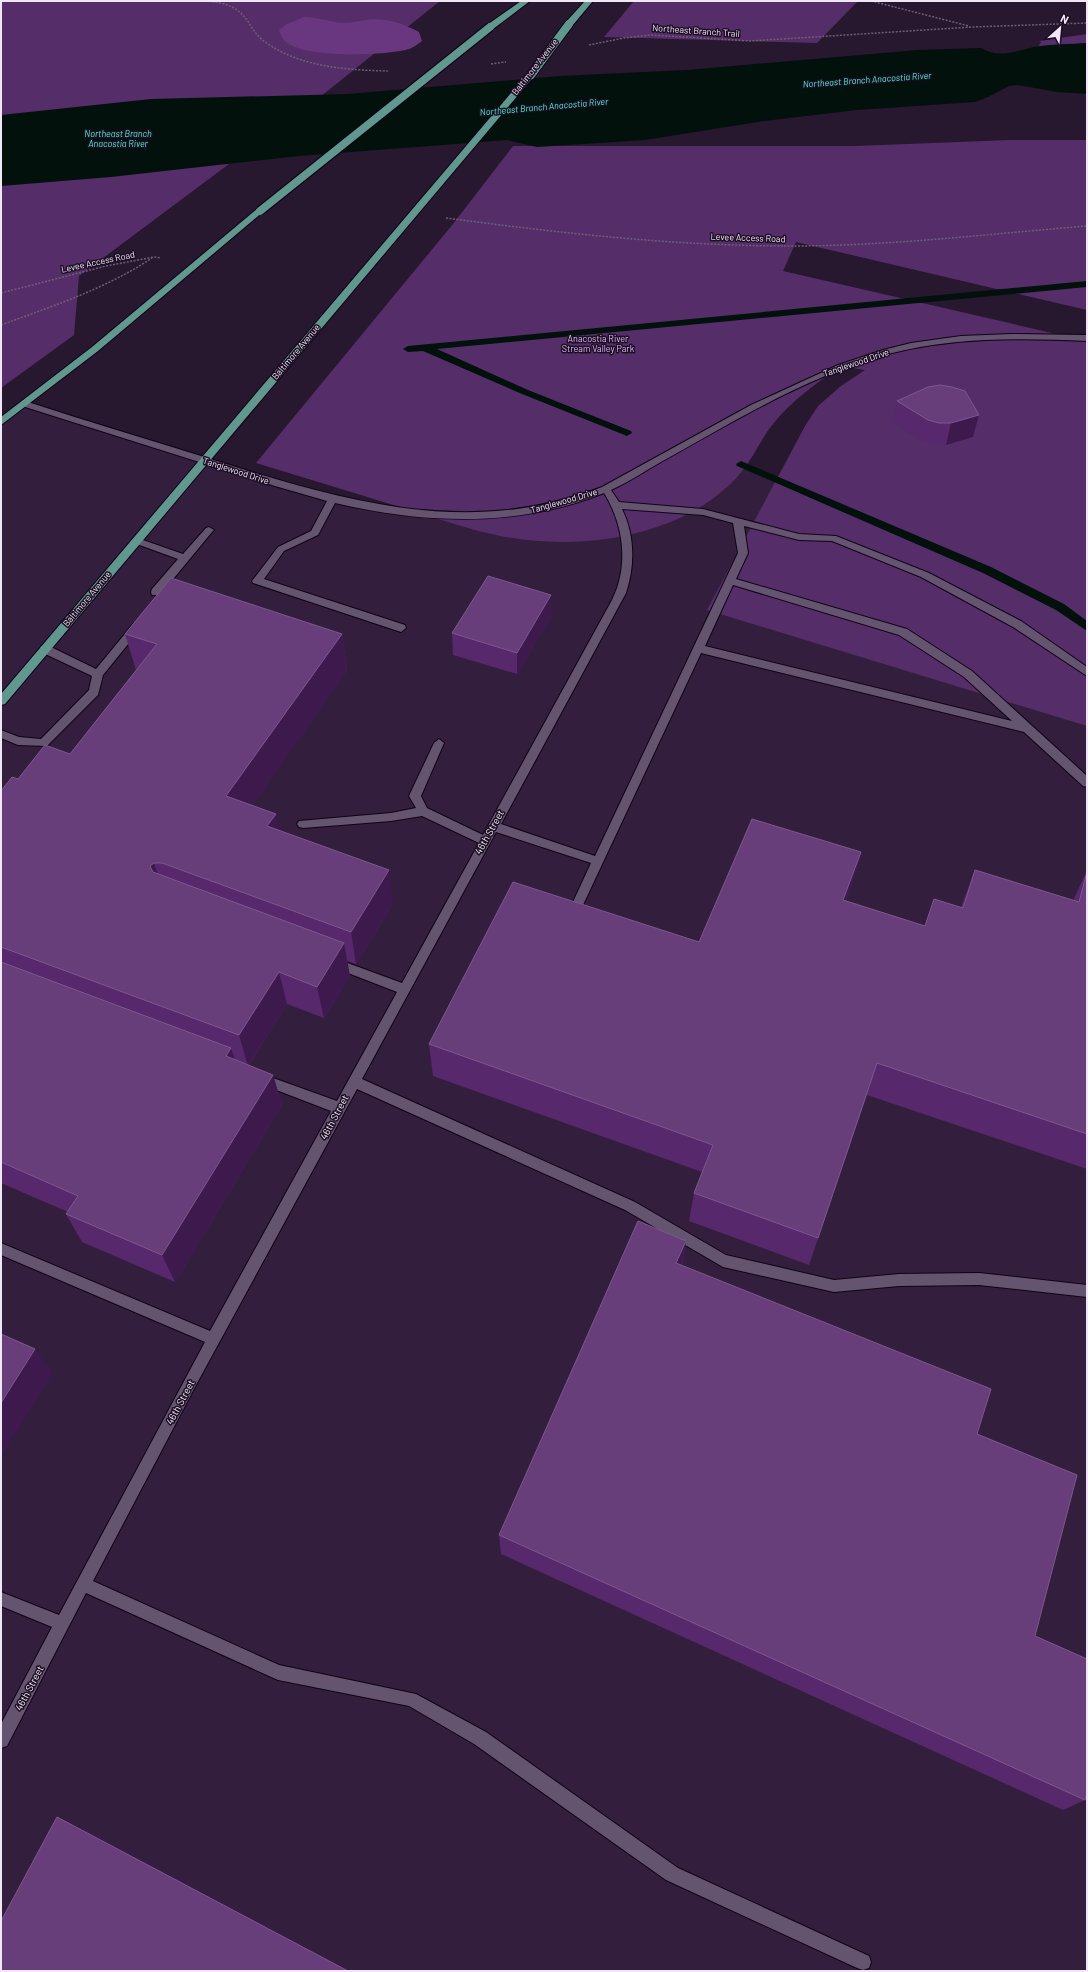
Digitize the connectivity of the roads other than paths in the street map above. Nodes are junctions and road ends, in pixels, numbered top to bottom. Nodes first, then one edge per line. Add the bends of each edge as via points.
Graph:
1 (589, 1) edge
2 (522, 2) edge
3 (1087, 338) edge
4 (25, 404) junction
5 (1, 422) edge
6 (204, 461) junction
7 (606, 489) junction
8 (332, 500) junction
9 (617, 504) junction
10 (738, 521) junction
11 (209, 530) dead end
12 (136, 541) junction
13 (185, 558) junction
14 (730, 581) junction
15 (156, 592) dead end
16 (142, 622) edge
17 (401, 628) dead end
18 (698, 648) junction
19 (45, 649) junction
20 (1087, 672) edge
21 (98, 674) junction
22 (1, 701) edge
23 (1028, 729) junction
24 (1, 734) edge
25 (439, 743) dead end
26 (1087, 783) edge
27 (423, 811) junction
28 (303, 824) dead end
29 (493, 826) junction
30 (485, 841) junction
31 (598, 861) junction
32 (579, 902) edge
33 (323, 958) edge
34 (404, 989) junction
35 (249, 1074) edge
36 (353, 1081) junction
37 (339, 1108) junction
38 (1, 1249) edge
39 (1087, 1291) edge
40 (214, 1339) junction
41 (83, 1584) junction
42 (1, 1598) edge
43 (63, 1624) junction
44 (1, 1740) edge
45 (862, 1962) dead end

1 - 6 main road, Baltimore Avenue, bridge via 531,75
2 - 4 main road, bridge via 260,211
3 - 7 street, Tanglewood Drive via 1023,335 981,337 928,343 887,352 826,373 761,404
4 - 5 main road
4 - 6 street, Tanglewood Drive
6 - 8 street, Tanglewood Drive
6 - 12 main road, Baltimore Avenue
7 - 8 street, Tanglewood Drive via 532,510 481,517 422,516
7 - 9 street, 46th Street
8 - 17 street via 315,533 281,549 257,581
9 - 10 street via 703,512
9 - 29 street, 46th Street via 629,553 623,586
10 - 14 street via 743,553
10 - 20 street via 799,537 832,538 926,575 1017,624
11 - 13 street
12 - 13 street
12 - 19 main road, Baltimore Avenue
13 - 15 street
14 - 18 street
14 - 23 street via 903,632 968,674
16 - 21 street
18 - 23 street
18 - 31 street
19 - 21 street
19 - 22 main road, Baltimore Avenue
21 - 24 street via 94,692 43,743 18,741
23 - 26 street
25 - 27 street via 415,796
27 - 28 street via 391,817
27 - 30 street
29 - 30 street, 46th Street
29 - 31 street
30 - 34 street, 46th Street
31 - 32 street
33 - 34 street
34 - 36 street, 46th Street
35 - 37 street
36 - 37 street, 46th Street
36 - 39 street via 630,1206 723,1261 834,1286 899,1280 979,1279
37 - 40 street, 46th Street
38 - 40 street
40 - 41 street, 46th Street
41 - 43 street, 46th Street
41 - 45 street via 278,1672 411,1699 480,1738 672,1874
42 - 43 street
43 - 44 street, 46th Street

